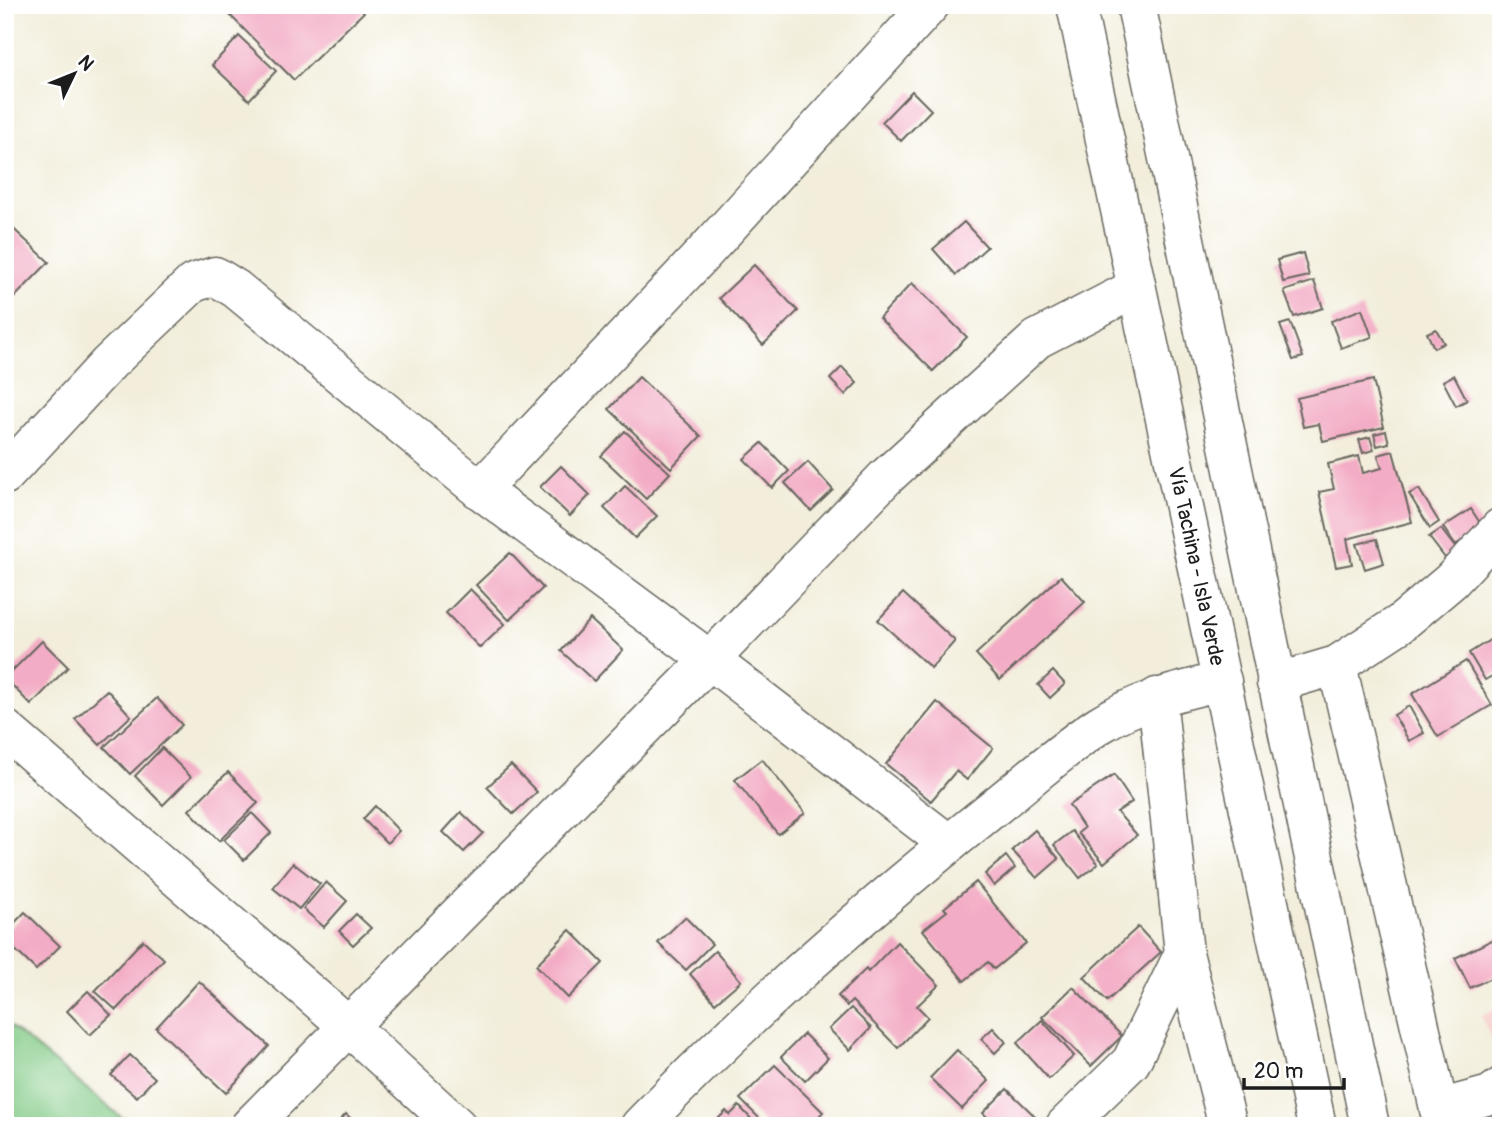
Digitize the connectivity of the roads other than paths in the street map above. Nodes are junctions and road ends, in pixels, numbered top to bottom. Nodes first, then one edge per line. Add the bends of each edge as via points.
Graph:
1 (930, 5) edge
2 (1076, 5) edge
3 (1136, 5) edge
4 (1136, 288) junction
5 (5, 475) edge
6 (480, 490) junction
7 (1501, 527) edge
8 (710, 660) junction
9 (1337, 665) junction
10 (1222, 681) junction
11 (1276, 683) junction
12 (1157, 697) junction
13 (5, 729) edge
14 (949, 844) junction
15 (1184, 953) junction
16 (348, 1027) junction
17 (1501, 1087) edge
18 (1441, 1117) edge
19 (250, 1126) edge
20 (457, 1126) edge
21 (640, 1126) edge
22 (1065, 1126) edge
23 (1228, 1126) edge
24 (1317, 1126) edge
25 (1370, 1126) edge

1 - 6 street
2 - 4 street, Vía Tachina - Isla Verde
3 - 11 street
4 - 8 street via 1037,340 886,477
4 - 10 street, Vía Tachina - Isla Verde
5 - 6 street via 109,363 193,283 215,276
6 - 8 street
7 - 9 street via 1451,582 1401,623
8 - 14 street
8 - 16 street
9 - 11 street
9 - 18 street
10 - 12 street
10 - 24 street, Vía Tachina - Isla Verde
11 - 25 street
12 - 14 street via 1099,725
12 - 15 street
13 - 16 street
14 - 21 street via 834,942
15 - 22 street via 1131,1062
15 - 23 street
16 - 19 street
16 - 20 street
17 - 18 street

